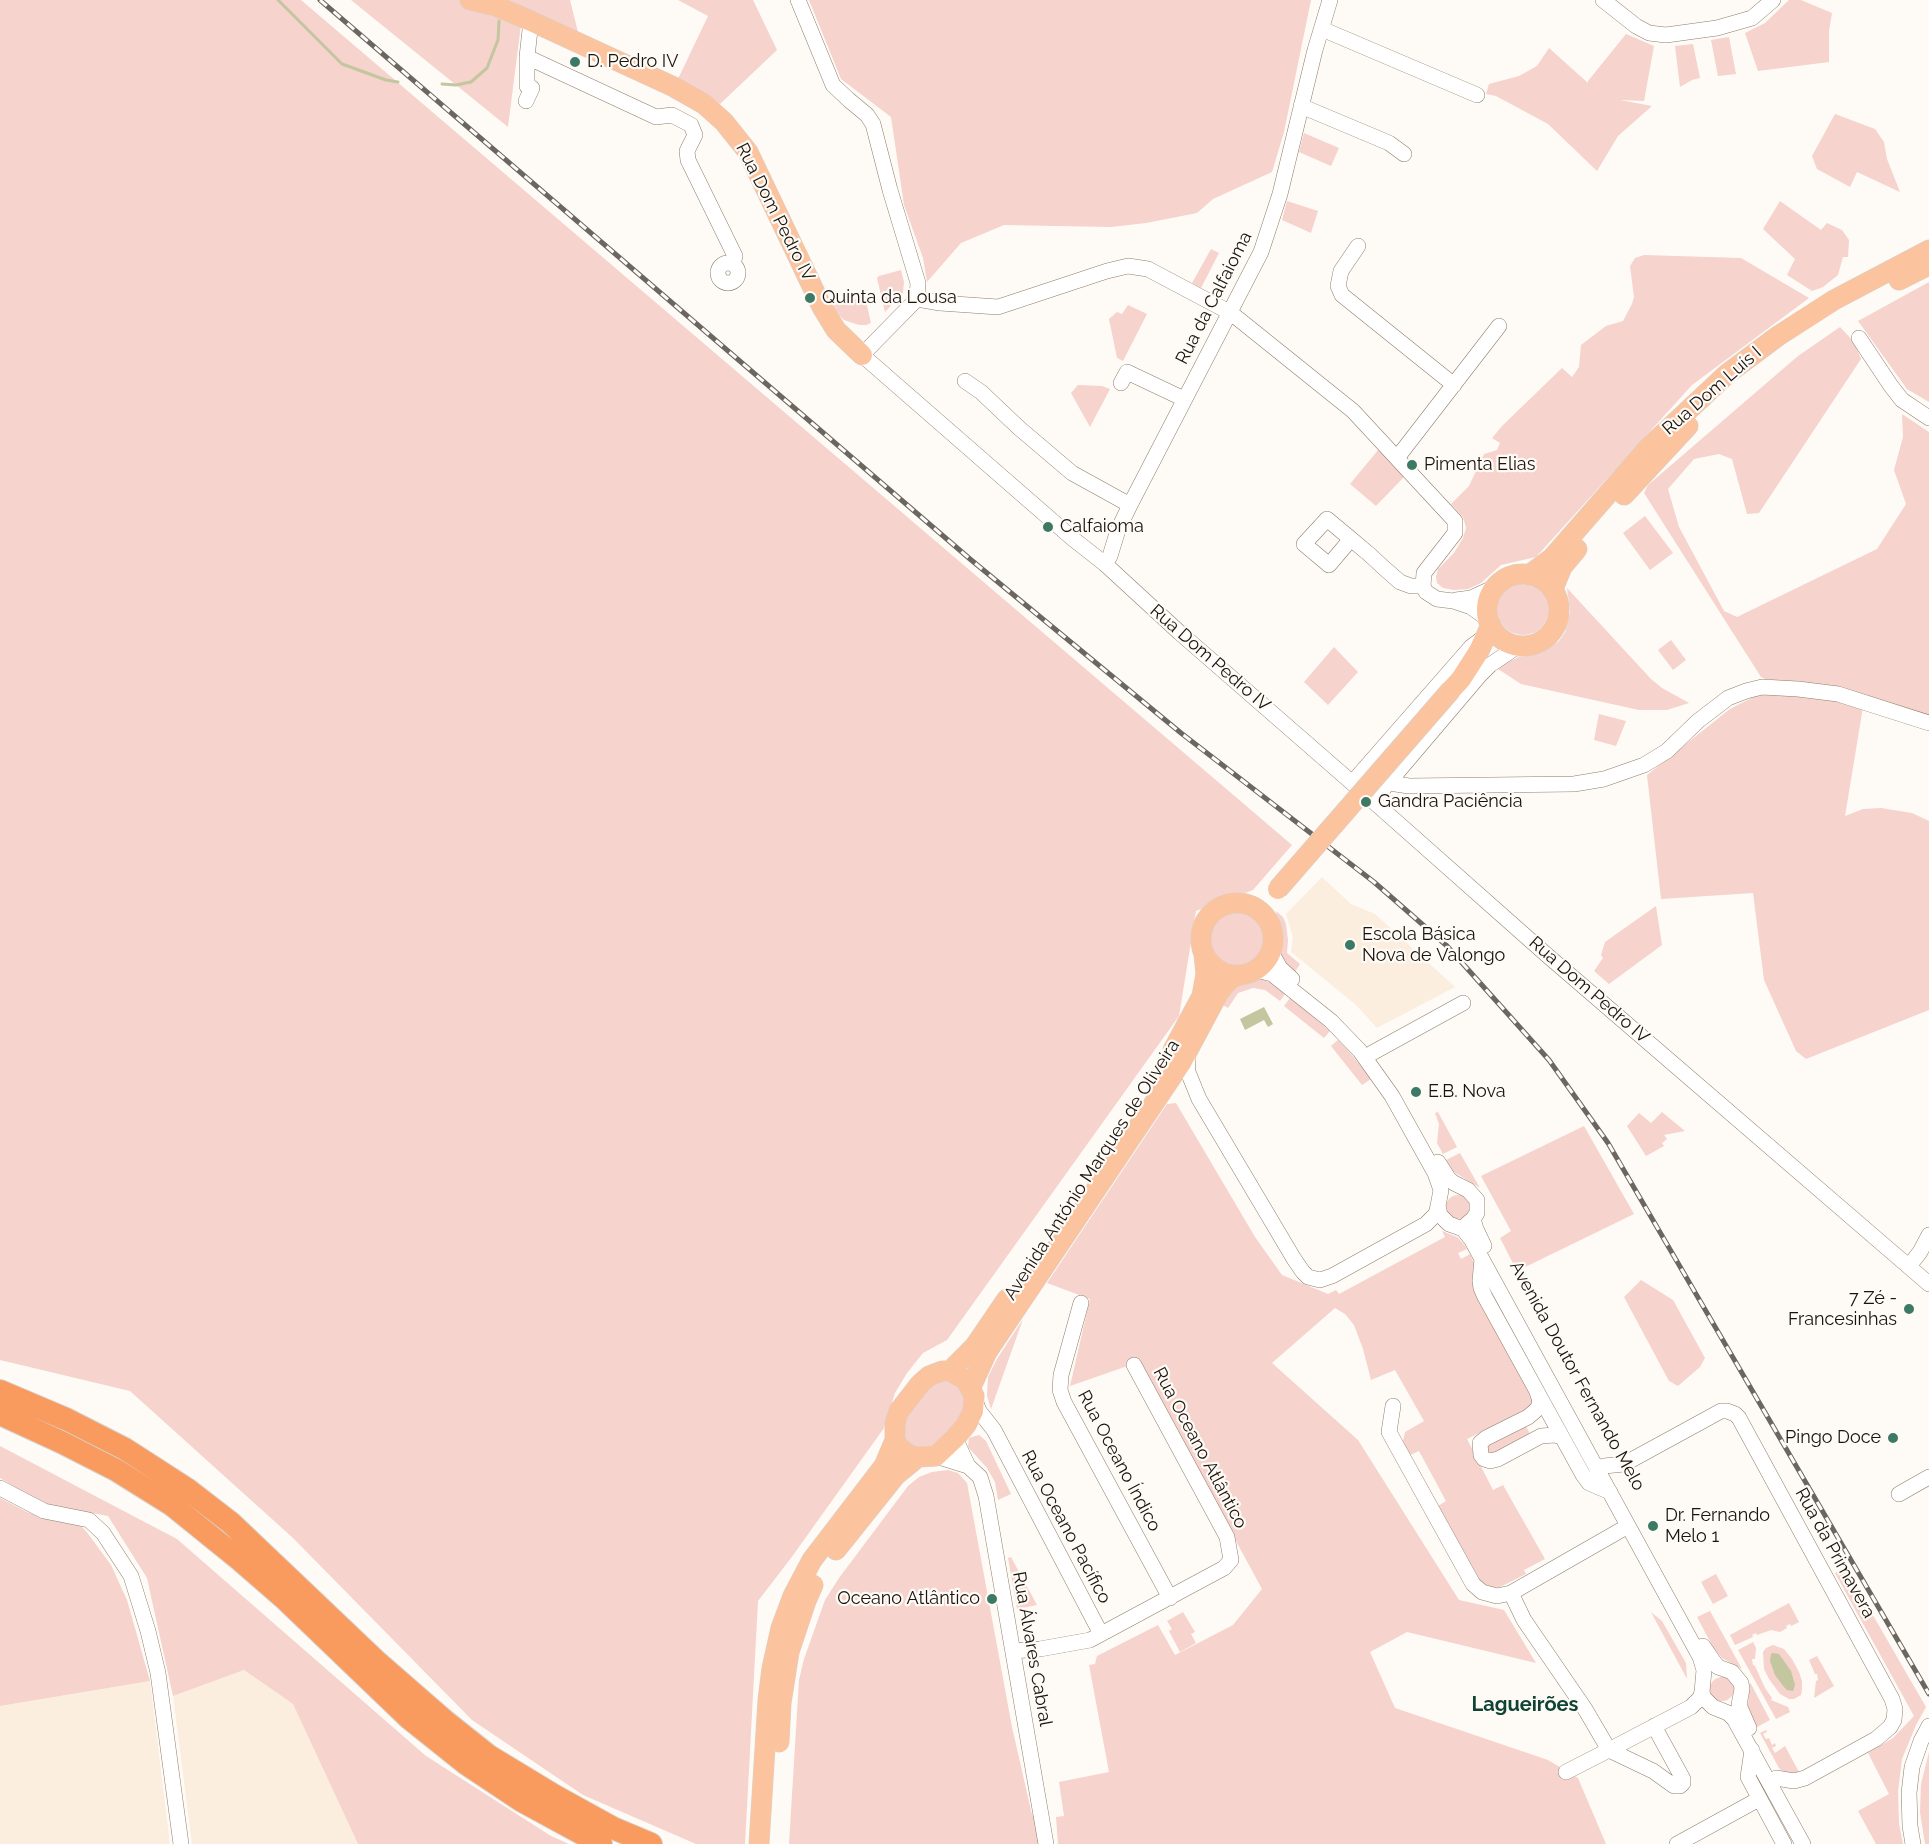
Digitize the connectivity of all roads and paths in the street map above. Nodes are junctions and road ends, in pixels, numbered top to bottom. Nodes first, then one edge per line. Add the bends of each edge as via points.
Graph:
1 (470, 0) edge
2 (798, 0) edge
3 (1330, 0) edge
4 (1773, 0) edge
5 (1606, 1) edge
6 (531, 21) junction
7 (1322, 29) junction
8 (527, 57) junction
9 (1477, 95) dead end
10 (526, 101) dead end
11 (1301, 106) junction
12 (1404, 154) dead end
13 (1358, 246) dead end
14 (1929, 250) edge
15 (733, 264) dead end
16 (1929, 265) edge
17 (917, 299) junction
18 (1231, 313) junction
19 (1499, 326) dead end
20 (1859, 338) dead end
21 (862, 355) junction
22 (965, 381) dead end
23 (1121, 383) dead end
24 (1454, 385) junction
25 (1184, 399) junction
26 (1929, 418) edge
27 (1397, 458) junction
28 (1130, 505) junction
29 (1118, 530) junction
30 (1351, 539) dead end
31 (1092, 554) junction
32 (1105, 564) junction
33 (1529, 575) junction
34 (1423, 586) junction
35 (1497, 586) junction
36 (1553, 589) junction
37 (1453, 601) junction
38 (1488, 627) junction
39 (1514, 645) junction
40 (1456, 685) junction
41 (1929, 723) edge
42 (1352, 783) junction
43 (1389, 783) junction
44 (1373, 801) junction
45 (1278, 889) junction
46 (1245, 904) junction
47 (1270, 925) junction
48 (1271, 952) junction
49 (1204, 955) junction
50 (1247, 973) junction
51 (1463, 1003) dead end
52 (1187, 1052) junction
53 (1372, 1053) junction
54 (1167, 1081) junction
55 (1198, 1099) junction
56 (1463, 1187) junction
57 (1439, 1202) junction
58 (1473, 1219) junction
59 (1426, 1224) junction
60 (1453, 1225) junction
61 (1929, 1235) edge
62 (1482, 1259) junction
63 (1909, 1266) junction
64 (1929, 1284) edge
65 (1081, 1304) dead end
66 (1134, 1365) dead end
67 (950, 1371) junction
68 (0, 1391) edge
69 (1538, 1392) junction
70 (973, 1394) junction
71 (1393, 1406) dead end
72 (0, 1414) edge
73 (960, 1432) junction
74 (1562, 1437) junction
75 (997, 1438) junction
76 (895, 1440) junction
77 (927, 1456) junction
78 (968, 1466) junction
79 (1604, 1466) junction
80 (1929, 1477) edge
81 (0, 1488) edge
82 (1610, 1492) junction
83 (1899, 1494) dead end
84 (1628, 1526) junction
85 (1511, 1593) junction
86 (1170, 1598) junction
87 (1101, 1634) junction
88 (1013, 1651) junction
89 (1726, 1670) junction
90 (1704, 1686) junction
91 (1741, 1696) junction
92 (1691, 1707) junction
93 (1716, 1708) junction
94 (1654, 1726) junction
95 (1929, 1726) edge
96 (1609, 1750) junction
97 (1752, 1750) junction
98 (1566, 1772) dead end
99 (1776, 1778) junction
100 (1759, 1799) junction
101 (181, 1844) edge
102 (601, 1844) edge
103 (651, 1844) edge
104 (759, 1844) edge
105 (773, 1844) edge
106 (1046, 1844) edge
107 (1677, 1844) edge
108 (1784, 1844) edge
109 (1803, 1844) edge
110 (1812, 1844) edge
111 (1913, 1844) edge

1 - 6 main road, Rua Dom Pedro IV
2 - 17 street via 833,85 873,124 918,283
3 - 7 street, Rua da Calfaioma
4 - 5 street via 1752,18 1666,36 1636,26
6 - 8 street
6 - 21 main road, Rua Dom Pedro IV via 674,87 704,104 724,122 748,152 822,307 836,330
7 - 9 street
7 - 11 street, Rua da Calfaioma
8 - 10 street via 527,86 532,88
8 - 15 street via 656,117 672,115 691,125 695,135 687,151 688,160 735,256
11 - 12 street via 1389,143
11 - 18 street, Rua da Calfaioma via 1268,234
13 - 24 street via 1341,271 1338,286 1342,295
14 - 33 main road, Rua Dom Luís I via 1834,300 1727,374 1648,448 1552,558
16 - 36 main road, Rua Dom Luís I via 1821,322 1709,406 1628,490 1562,567
17 - 18 street via 998,307 1128,266 1148,270
17 - 21 street
18 - 25 street, Rua da Calfaioma
18 - 27 street via 1353,411
19 - 24 street
20 - 26 street via 1902,400
21 - 31 street, Rua Dom Pedro IV
22 - 28 street via 1072,473
23 - 25 street via 1126,372
24 - 27 street
25 - 28 street, Rua da Calfaioma
27 - 34 street via 1455,521 1455,534 1424,573
28 - 29 street, Rua da Calfaioma
29 - 31 street, Rua da Calfaioma
29 - 32 street, Rua da Calfaioma
30 - 34 street via 1400,582
31 - 32 street, Rua Dom Pedro IV
32 - 42 street, Rua Dom Pedro IV
33 - 35 main road, Rua Dom Luís I via 1515,575
33 - 36 main road
34 - 37 street via 1437,599
35 - 37 street
35 - 38 main road via 1488,605
36 - 39 main road via 1559,609 1554,629 1538,643
37 - 38 street via 1471,607
38 - 39 main road
38 - 40 main road via 1479,651
38 - 42 street
39 - 40 main road via 1490,656
39 - 43 street via 1480,675
40 - 45 main road, bridge
41 - 43 street via 1838,694 1762,687 1728,698 1667,751 1644,765 1604,779 1574,784
42 - 44 street, Rua Dom Pedro IV
43 - 44 street
44 - 63 street, Rua Dom Pedro IV
45 - 46 main road
45 - 47 main road via 1271,906
46 - 47 main road via 1259,910
46 - 49 main road via 1224,905 1206,920 1200,943
47 - 48 main road
48 - 50 main road via 1265,963
48 - 53 street, Avenida Doutor Fernando Melo via 1280,968 1341,1020
49 - 50 main road via 1221,972
49 - 54 main road, Avenida António Marques de Oliveira via 1202,996
50 - 52 main road via 1230,979 1219,992
50 - 57 street, Avenida Doutor Fernando Melo via 1272,974 1360,1051 1386,1087 1436,1173 1441,1190
51 - 53 street
52 - 54 main road
52 - 55 street via 1188,1071
53 - 56 street, Avenida Doutor Fernando Melo via 1396,1085 1445,1174
54 - 55 street
54 - 67 main road, Avenida António Marques de Oliveira via 975,1346
54 - 70 main road, Avenida António Marques de Oliveira via 987,1352
55 - 59 street via 1303,1272 1314,1279 1334,1274
56 - 57 street via 1450,1188
56 - 58 street, Avenida Doutor Fernando Melo via 1477,1200
57 - 59 street via 1436,1214
57 - 60 street, Avenida Doutor Fernando Melo via 1440,1215
58 - 60 street
58 - 79 street, Avenida Doutor Fernando Melo
59 - 60 street
60 - 62 street, Avenida Doutor Fernando Melo via 1467,1234
61 - 63 street
62 - 69 street, Avenida Doutor Fernando Melo via 1481,1288
62 - 82 street, Avenida Doutor Fernando Melo
63 - 64 street, Rua Dom Pedro IV
65 - 86 street, Rua Oceano Índico via 1060,1390
66 - 86 street, Rua Oceano Atlântico via 1230,1546 1232,1560 1224,1568
67 - 70 main road via 966,1380
67 - 76 main road, Avenida António Marques de Oliveira via 929,1376 907,1398 895,1423
68 - 103 highway via 125,1449 187,1490 231,1522 375,1660 489,1756 574,1807
69 - 74 street, Avenida Doutor Fernando Melo
69 - 74 street via 1538,1408 1486,1438 1480,1443 1480,1455 1485,1460 1498,1460 1541,1436
70 - 73 main road, Avenida António Marques de Oliveira via 973,1411
70 - 75 street, Rua Oceano Pacífico
71 - 85 street via 1389,1432 1473,1584 1482,1592 1497,1596
72 - 102 highway via 116,1470 172,1505 286,1600 410,1719 465,1763 522,1801
73 - 75 street via 980,1426
73 - 77 main road, Avenida António Marques de Oliveira
73 - 78 street, Rua Álvares Cabral
74 - 82 street, Avenida Doutor Fernando Melo via 1589,1483
75 - 87 street, Rua Oceano Pacífico
76 - 77 main road via 909,1455
76 - 104 main road, Avenida António Marques de Oliveira via 884,1466 812,1560 783,1621 768,1700
77 - 78 street
77 - 105 main road, Avenida António Marques de Oliveira via 896,1475 833,1553 806,1601 785,1672
78 - 88 street, Rua Álvares Cabral via 980,1477 986,1496
79 - 89 street, Avenida Doutor Fernando Melo via 1708,1654
79 - 99 street, Rua da Primavera via 1624,1464 1721,1411 1736,1414 1895,1709 1894,1720 1876,1739 1805,1778
80 - 83 street
81 - 101 street via 44,1511 89,1520 103,1533 130,1576 158,1673
82 - 84 street, Avenida Doutor Fernando Melo
84 - 85 street
84 - 90 street, Avenida Doutor Fernando Melo via 1700,1657
85 - 96 street via 1524,1620
86 - 87 street, Rua Oceano Atlântico
87 - 88 street, Rua Oceano Atlântico via 1080,1642
88 - 106 street, Rua Álvares Cabral
89 - 90 street via 1714,1671
89 - 91 street, Avenida Doutor Fernando Melo via 1741,1683
90 - 92 street
90 - 93 street, Avenida Doutor Fernando Melo via 1708,1703
91 - 93 street via 1732,1706
91 - 99 street, Avenida Doutor Fernando Melo via 1739,1705 1744,1719
92 - 93 street
92 - 94 street
93 - 97 street, Avenida Doutor Fernando Melo via 1734,1719
94 - 96 street
94 - 96 street via 1683,1779 1680,1786
95 - 111 street via 1912,1767 1909,1793
96 - 98 street
97 - 100 street via 1748,1777
97 - 109 street, Avenida Doutor Fernando Melo
99 - 110 street, Avenida Doutor Fernando Melo
100 - 107 street
100 - 108 street

